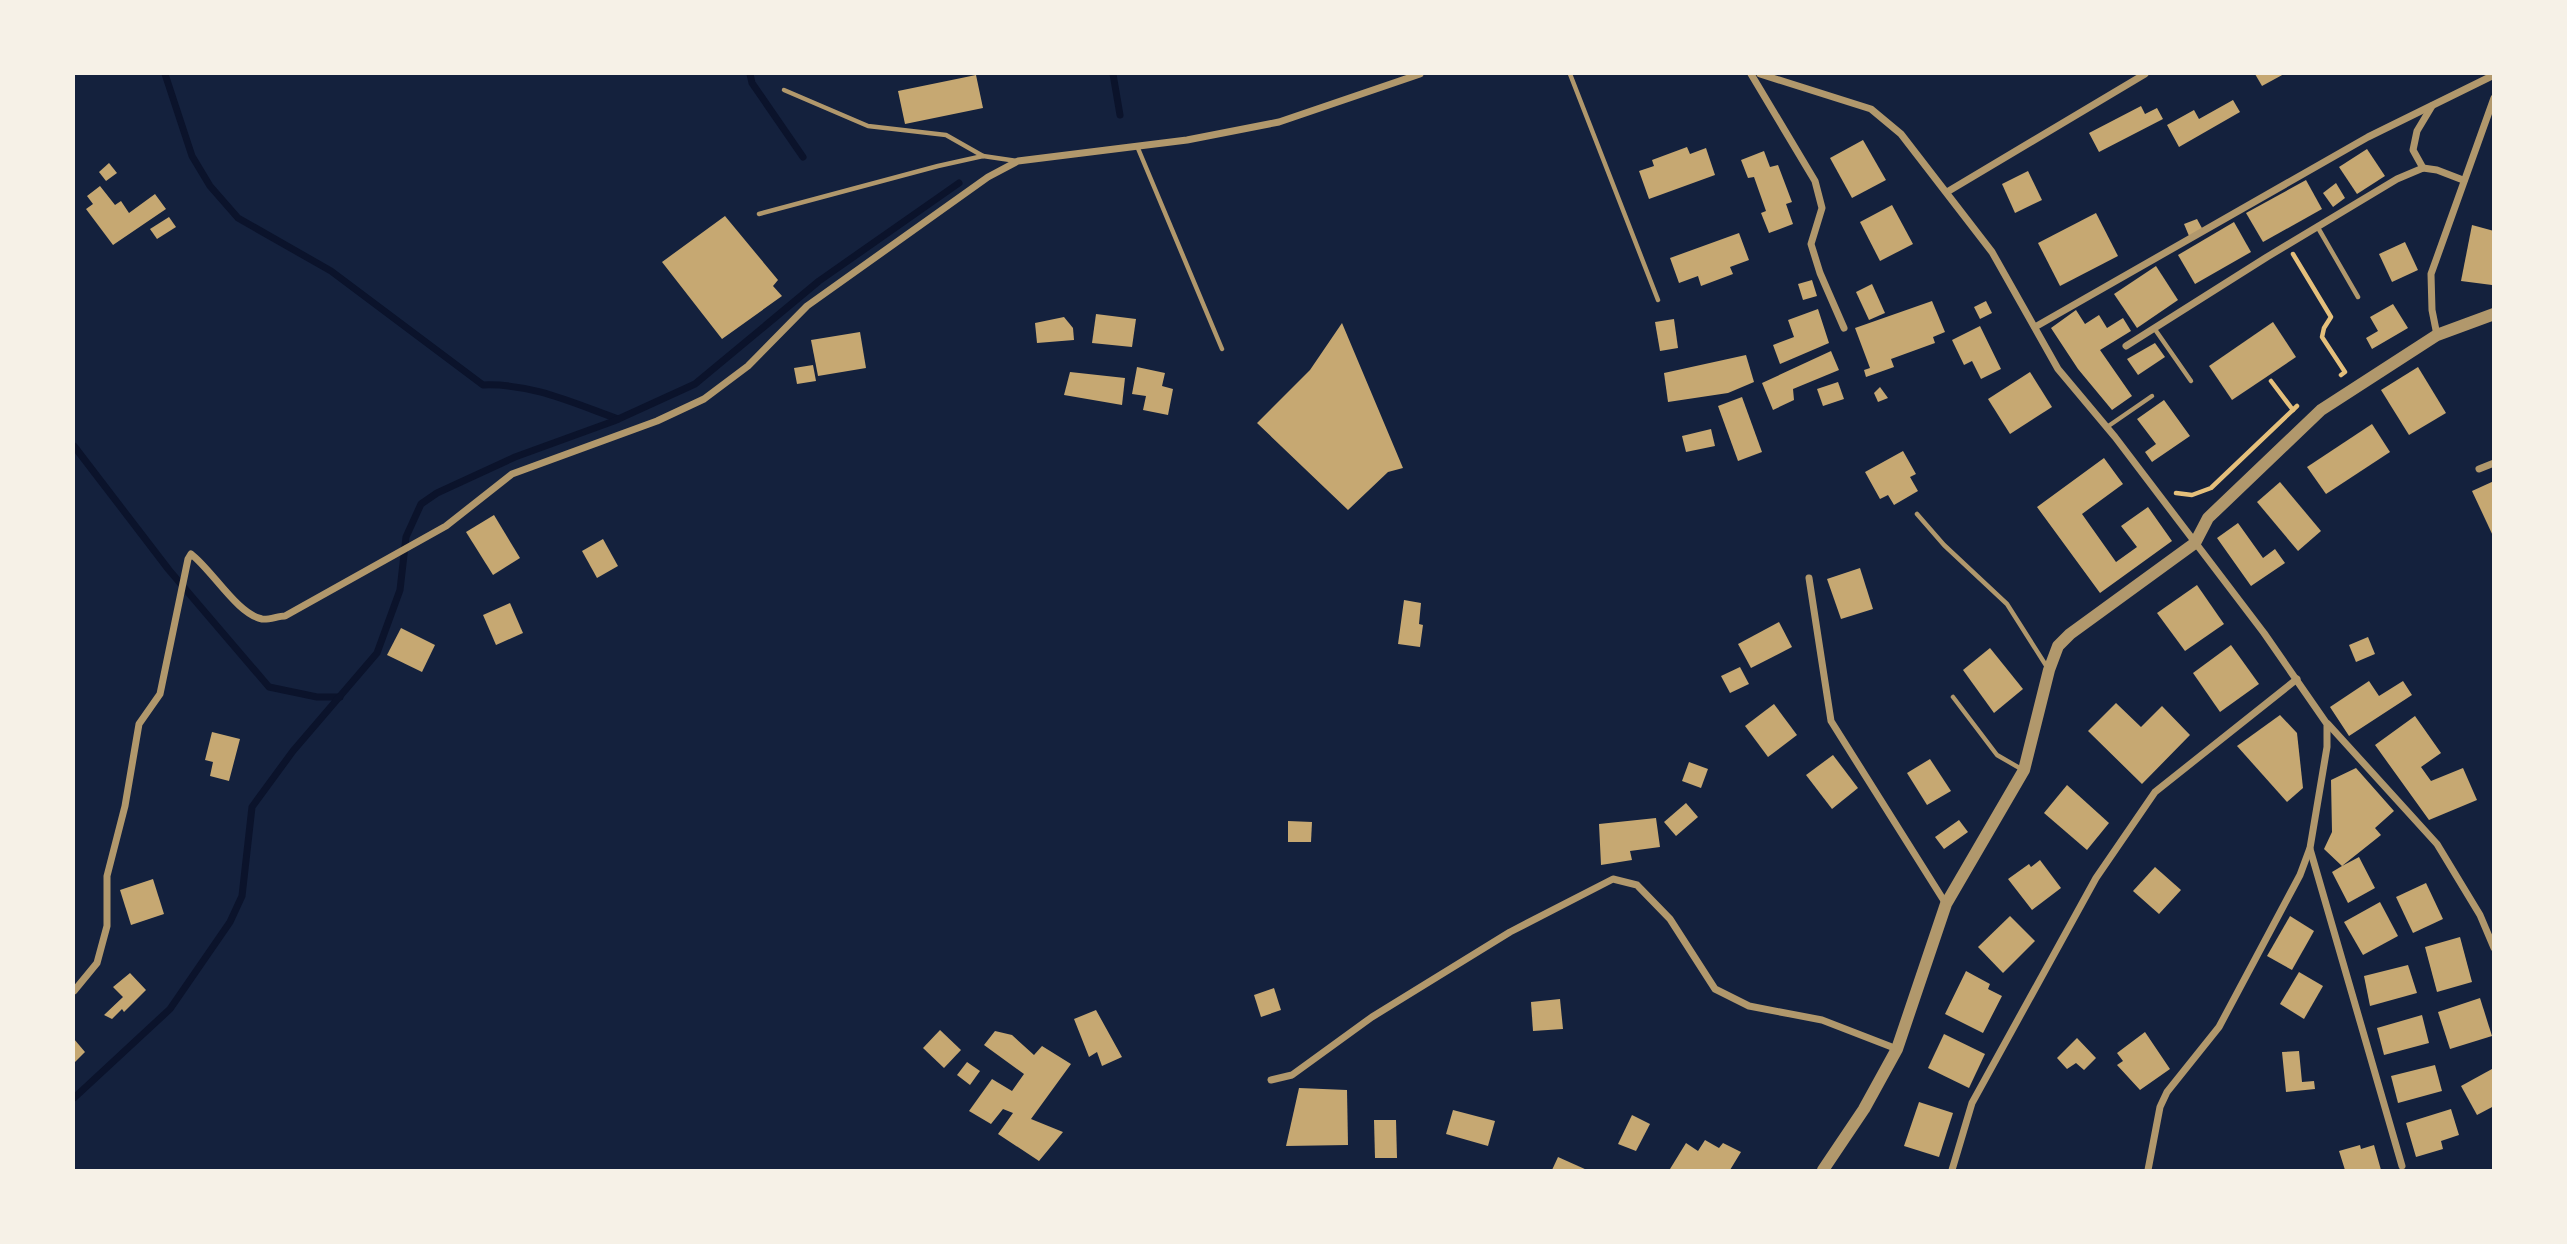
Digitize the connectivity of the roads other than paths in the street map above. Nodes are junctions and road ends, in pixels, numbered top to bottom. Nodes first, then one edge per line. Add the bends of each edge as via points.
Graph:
1 (1420, 74) edge
2 (1570, 74) edge
3 (1751, 74) edge
4 (1760, 74) edge
5 (2145, 74) edge
6 (2494, 75) edge
7 (784, 90) dead end
8 (2494, 98) edge
9 (2432, 105) junction
10 (1137, 146) junction
11 (984, 156) junction
12 (1018, 161) junction
13 (2423, 168) junction
14 (2463, 180) junction
15 (1947, 192) junction
16 (759, 214) dead end
17 (2317, 226) junction
18 (2358, 297) dead end
19 (1658, 300) dead end
20 (2494, 314) edge
21 (2035, 327) junction
22 (1844, 328) dead end
23 (2154, 328) junction
24 (2437, 335) junction
25 (2126, 346) dead end
26 (1222, 349) dead end
27 (2191, 381) dead end
28 (2152, 396) dead end
29 (2107, 427) junction
30 (2494, 463) edge
31 (2479, 468) dead end
32 (1917, 514) dead end
33 (2195, 543) junction
34 (1809, 578) dead end
35 (2049, 670) junction
36 (2297, 679) junction
37 (1953, 697) dead end
38 (2327, 724) junction
39 (2024, 771) junction
40 (2310, 848) junction
41 (1946, 904) junction
42 (2494, 948) edge
43 (74, 991) edge
44 (1897, 1049) junction
45 (1272, 1080) dead end
46 (2402, 1166) dead end
47 (1824, 1171) edge
48 (1952, 1171) edge
49 (2148, 1171) edge

1 - 10 street via 1279,122
2 - 19 lane
3 - 22 street via 1815,181 1822,208 1811,244
4 - 15 street via 1871,109 1901,134
5 - 15 street
6 - 9 street
7 - 11 lane via 869,126 946,135
8 - 14 street
9 - 13 street via 2417,131 2413,150
9 - 21 street via 2368,136
10 - 12 street
10 - 26 lane
11 - 12 lane
11 - 16 lane
12 - 43 street via 988,177 807,306 748,366 704,400 512,474 446,526 285,616 262,619 239,607 206,565 191,554 160,694 139,724 107,876 107,926 101,951
13 - 14 street
13 - 17 street
14 - 24 street via 2431,274
15 - 21 street via 1992,252
17 - 18 lane
17 - 23 street
20 - 24 street
21 - 29 street via 2058,369
23 - 25 street
23 - 27 lane
24 - 33 street via 2321,410 2207,518
28 - 29 lane
29 - 33 street
30 - 31 street
32 - 35 lane via 2007,604
33 - 35 street via 2070,634 2058,646
33 - 36 street
34 - 41 street via 1831,721
35 - 39 street
36 - 38 street
36 - 48 street via 2155,793 2096,878 1972,1102
37 - 39 lane via 1997,755
38 - 40 street
38 - 42 street via 2437,845 2480,915
39 - 41 street
40 - 46 street
40 - 49 street via 2301,875 2219,1027 2167,1092
41 - 44 street
44 - 45 street via 1822,1020 1749,1006 1716,989 1670,919 1636,886 1612,879 1510,932 1372,1017 1292,1075
44 - 47 street

